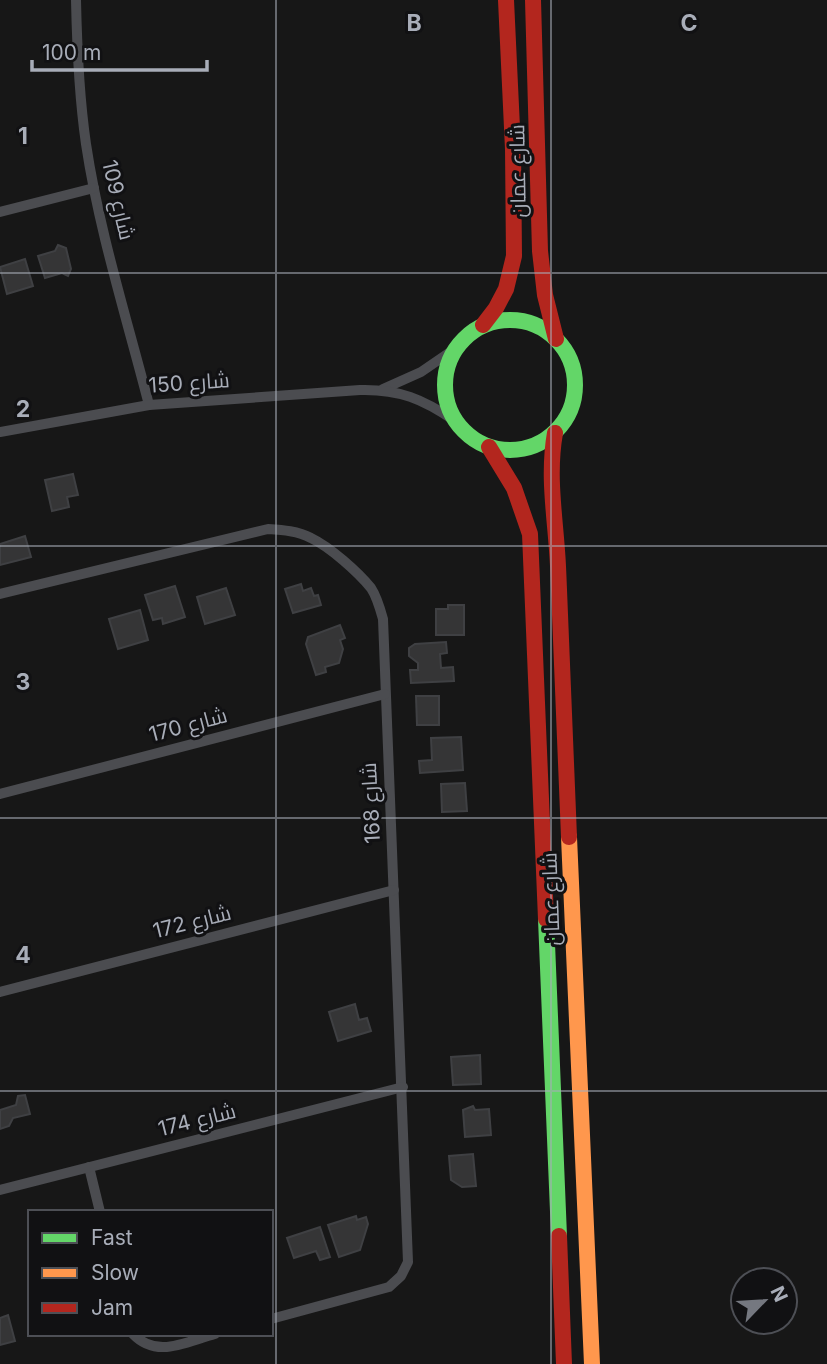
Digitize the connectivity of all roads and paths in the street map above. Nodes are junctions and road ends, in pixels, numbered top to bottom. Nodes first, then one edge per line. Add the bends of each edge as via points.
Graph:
1 (76, 0) edge
2 (506, 0) edge
3 (533, 0) edge
4 (94, 188) junction
5 (0, 212) edge
6 (483, 325) junction
7 (556, 339) junction
8 (456, 348) junction
9 (383, 389) junction
10 (149, 405) junction
11 (455, 421) junction
12 (0, 432) edge
13 (555, 433) junction
14 (489, 447) junction
15 (0, 594) edge
16 (385, 694) junction
17 (0, 794) edge
18 (394, 890) junction
19 (0, 992) edge
20 (403, 1087) junction
21 (89, 1167) junction
22 (0, 1190) edge
23 (100, 1210) edge
24 (273, 1318) edge
25 (135, 1336) edge
26 (208, 1336) edge
27 (564, 1364) edge
28 (592, 1364) edge

1 - 4 street, شارع 109 via 80,101
2 - 6 main road, شارع عمان via 513,252 506,292
3 - 7 main road, شارع عمان via 540,275
4 - 5 street
4 - 10 street, شارع 109
6 - 7 main road via 521,321
6 - 8 main road
7 - 13 main road via 573,369 575,386 573,404
8 - 9 street, شارع 150 via 421,372
8 - 11 main road via 445,384
9 - 10 street, شارع 150
9 - 11 street, شارع 150 via 421,400
10 - 12 street, شارع 150
11 - 14 main road via 470,437
13 - 14 main road via 524,449
13 - 28 main road, شارع عمان via 550,492 558,551
14 - 27 main road, شارع عمان via 522,502 530,534
15 - 16 street, شارع 168 via 247,533 290,530 329,550 370,588 379,603
16 - 17 street, شارع 170
16 - 18 street, شارع 168
18 - 19 street, شارع 172
18 - 20 street, شارع 168
20 - 21 street, شارع 174
20 - 24 street, شارع 168 via 410,1245 401,1276 388,1287
21 - 22 street, شارع 174
21 - 23 street
25 - 26 street via 144,1345 159,1349

